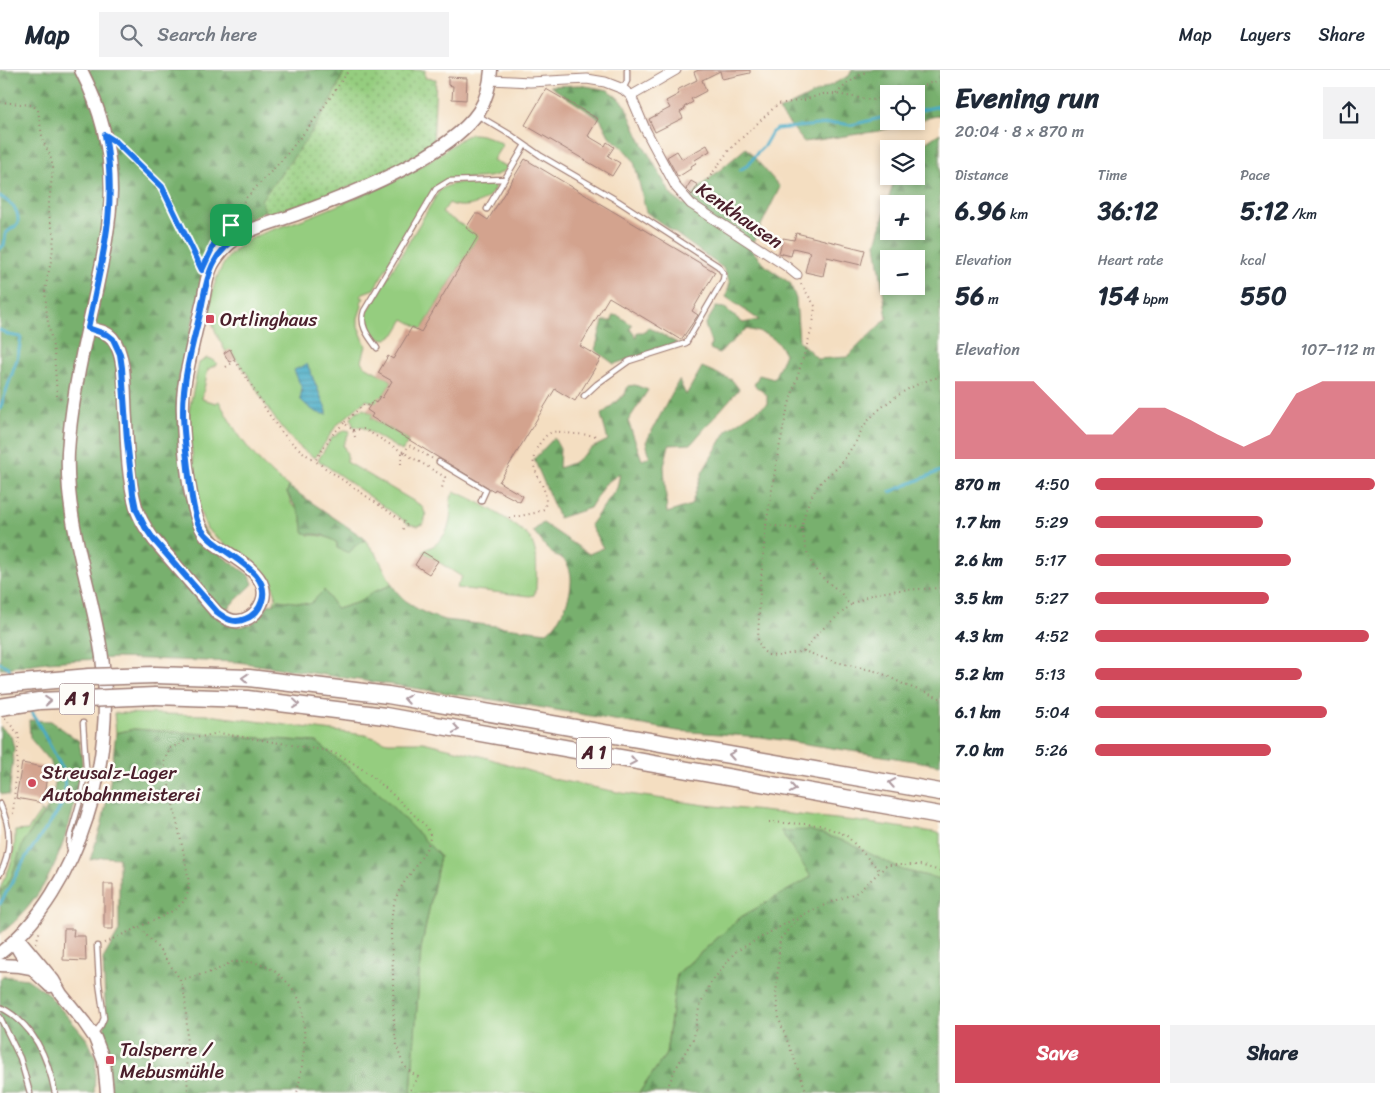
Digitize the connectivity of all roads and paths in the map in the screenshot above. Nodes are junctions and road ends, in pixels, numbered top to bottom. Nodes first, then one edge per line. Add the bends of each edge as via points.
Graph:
1 (81, 70) edge
2 (350, 70) edge
3 (627, 70) edge
4 (676, 70) edge
5 (868, 70) edge
6 (491, 75) edge
7 (940, 82) edge
8 (925, 85) edge
9 (623, 89) junction
10 (836, 94) junction
11 (631, 96) junction
12 (880, 99) edge
13 (0, 102) edge
14 (476, 115) junction
15 (105, 135) junction
16 (525, 145) junction
17 (504, 179) junction
18 (691, 204) junction
19 (487, 208) dead end
20 (231, 225) junction
21 (240, 236) junction
22 (220, 237) dead end
23 (202, 270) dead end
24 (797, 274) joint
25 (88, 328) junction
26 (377, 348) dead end
27 (226, 366) dead end
28 (940, 377) edge
29 (584, 396) dead end
30 (370, 406) dead end
31 (72, 410) junction
32 (344, 423) junction
33 (353, 430) junction
34 (598, 436) dead end
35 (355, 437) dead end
36 (411, 441) dead end
37 (409, 445) junction
38 (403, 453) junction
39 (315, 461) junction
40 (436, 461) joint
41 (401, 464) dead end
42 (442, 488) dead end
43 (480, 501) dead end
44 (509, 518) dead end
45 (766, 525) junction
46 (403, 529) dead end
47 (802, 529) junction
48 (940, 588) edge
49 (852, 604) junction
50 (804, 652) junction
51 (0, 685) edge
52 (940, 698) edge
53 (0, 707) edge
54 (0, 712) edge
55 (83, 723) dead end
56 (940, 792) edge
57 (0, 804) edge
58 (940, 815) edge
59 (6, 820) junction
60 (769, 822) dead end
61 (72, 856) junction
62 (880, 871) junction
63 (940, 871) edge
64 (0, 874) edge
65 (802, 915) junction
66 (44, 925) dead end
67 (139, 927) junction
68 (16, 940) junction
69 (37, 946) dead end
70 (97, 946) joint
71 (0, 953) edge
72 (0, 965) edge
73 (31, 968) junction
74 (180, 980) junction
75 (61, 994) junction
76 (0, 1007) edge
77 (0, 1017) edge
78 (93, 1035) junction
79 (30, 1093) edge
80 (54, 1093) edge
81 (107, 1093) edge
82 (188, 1093) edge
83 (297, 1093) edge
84 (408, 1093) edge
85 (665, 1093) edge
86 (807, 1093) edge

1 - 15 street via 96,103
2 - 20 path via 283,159 245,199
3 - 9 lane
4 - 11 street
5 - 10 path
6 - 9 street, Kenkhausen via 530,82 587,79
6 - 14 street via 486,97
7 - 8 path
9 - 11 street, Kenkhausen
10 - 12 path
10 - 18 path via 778,104 729,150
11 - 18 street, Kenkhausen via 676,187
13 - 31 path via 32,104 38,110 43,142 50,155 48,211 54,236 45,290 47,316 57,396
14 - 16 lane
14 - 21 street via 448,141 404,168 342,197
15 - 23 path via 162,187
15 - 25 street via 110,176 109,216
16 - 17 lane
16 - 29 lane via 618,201 718,266 724,274 686,343 629,361
17 - 19 lane
17 - 26 lane via 449,181 436,189 364,312 363,327
18 - 24 street, Kenkhausen
20 - 21 path
20 - 22 path
21 - 25 street via 224,249 210,269 187,369 183,412 189,476 200,528 216,545 249,568 263,588 260,608 247,619 238,622 228,620 217,612 145,527 133,494 120,354 113,339
24 - 45 path via 815,306 813,325 787,411
25 - 31 street
27 - 39 path via 235,361 279,429
28 - 47 path via 905,392 865,424 855,444 808,502
30 - 32 path via 364,404
31 - 61 street via 68,452 70,509 98,634 105,713 94,796
32 - 33 path
32 - 39 path
33 - 35 path
33 - 38 path via 364,429
34 - 44 path via 558,431 547,434 532,459 547,496 544,509
36 - 37 path
37 - 38 path
37 - 40 path
38 - 41 path
38 - 42 path via 445,477
39 - 46 path via 407,524
40 - 43 lane via 486,490
45 - 47 path
45 - 50 path via 758,641 768,655
47 - 49 path via 806,551 815,569
48 - 49 path via 872,594
49 - 50 path via 819,632
50 - 52 path via 879,672
56 -> 51 highway, A 1, bridge via 388,695 249,678 155,675
53 -> 58 highway, A 1, bridge via 39,701 155,696 247,699 385,716
54 - 59 path via 19,735 13,813
55 - 61 lane via 86,767 70,836
57 - 59 lane
59 - 64 lane via 8,852
60 - 62 path via 820,825 846,835
61 - 68 street via 54,890
62 - 63 path via 887,865 920,865
62 - 65 path via 858,892
65 - 85 path via 735,952 710,984 699,1008 694,1036
65 - 86 path via 780,938 776,995 779,1019
66 - 69 path via 38,934
67 - 70 path
67 - 74 path
67 - 84 path via 175,908 184,901 188,892 189,880 164,762 170,748 219,733 344,756 382,786 426,826 430,834 428,844 398,893 391,928 397,1047 402,1063 418,1077
68 - 71 street
68 - 73 street via 21,956
68 - 75 street via 54,980
70 - 78 lane via 104,1018
72 - 73 street
73 - 75 street
74 - 82 path via 185,997
74 - 83 path via 214,972 231,962 265,965 279,975 295,992 302,1007 304,1050
75 - 78 street
76 - 80 lane via 21,1021 38,1042
77 - 79 lane via 20,1058
78 - 81 street via 104,1061

